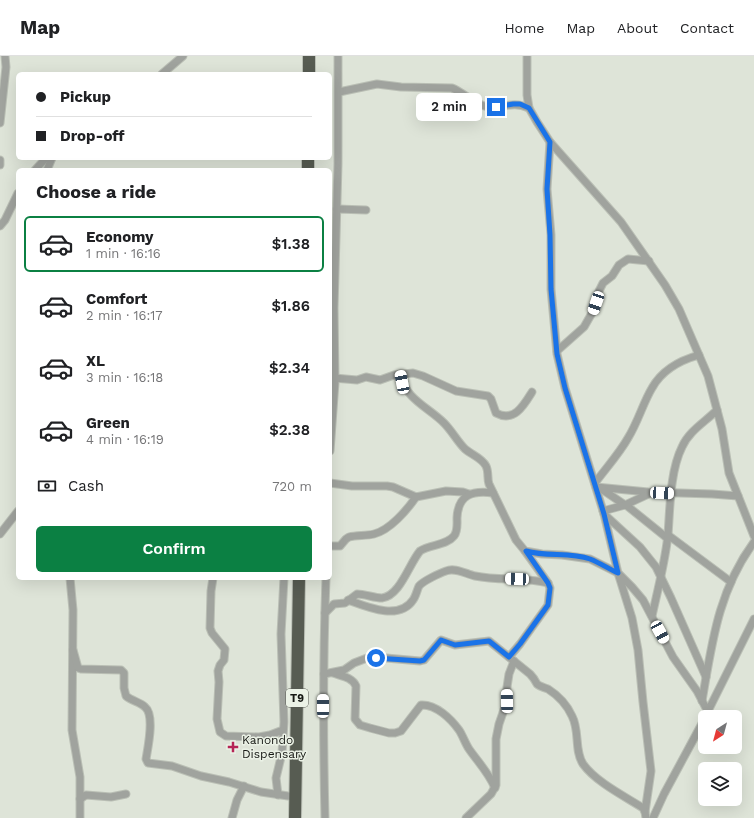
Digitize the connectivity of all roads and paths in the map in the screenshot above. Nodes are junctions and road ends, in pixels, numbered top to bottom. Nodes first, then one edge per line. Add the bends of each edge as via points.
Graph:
1 (5, 56) edge
2 (183, 56) edge
3 (309, 56) edge
4 (338, 56) edge
5 (527, 56) edge
6 (164, 72) edge
7 (310, 72) edge
8 (338, 92) junction
9 (529, 108) junction
10 (0, 123) edge
11 (550, 142) junction
12 (0, 160) edge
13 (44, 160) edge
14 (0, 165) edge
15 (37, 168) edge
16 (16, 197) edge
17 (336, 209) junction
18 (366, 210) dead end
19 (0, 226) edge
20 (649, 261) junction
21 (557, 351) junction
22 (699, 355) junction
23 (400, 374) junction
24 (334, 378) junction
25 (532, 392) dead end
26 (718, 410) junction
27 (332, 414) edge
28 (332, 483) edge
29 (597, 486) junction
30 (653, 492) junction
31 (493, 493) junction
32 (672, 493) junction
33 (469, 494) junction
34 (738, 496) junction
35 (416, 497) junction
36 (626, 505) junction
37 (604, 512) junction
38 (16, 514) edge
39 (0, 534) edge
40 (754, 536) edge
41 (668, 537) junction
42 (754, 542) edge
43 (332, 546) edge
44 (526, 551) junction
45 (618, 573) junction
46 (660, 579) junction
47 (70, 580) edge
48 (213, 580) edge
49 (284, 580) edge
50 (299, 580) edge
51 (326, 580) edge
52 (731, 582) junction
53 (548, 583) junction
54 (348, 600) junction
55 (325, 614) junction
56 (652, 616) junction
57 (754, 620) edge
58 (73, 650) junction
59 (511, 659) junction
60 (332, 672) junction
61 (324, 674) junction
62 (706, 677) junction
63 (702, 701) junction
64 (704, 710) edge
65 (709, 710) edge
66 (283, 730) junction
67 (698, 731) edge
68 (244, 786) junction
69 (495, 788) junction
70 (126, 794) dead end
71 (278, 795) junction
72 (295, 797) junction
73 (80, 799) junction
74 (646, 815) edge
75 (80, 818) edge
76 (232, 818) edge
77 (295, 818) edge
78 (325, 818) edge
79 (466, 818) edge
80 (653, 818) edge

1 - 10 street
2 - 6 street
3 - 7 highway
4 - 8 street
5 - 9 street
8 - 9 street via 377,84 447,88 488,107 520,104
8 - 17 street
9 - 11 street
11 - 20 street via 621,222
11 - 21 street via 547,189 551,289
12 - 14 street
13 - 15 street
16 - 19 street
17 - 18 street
17 - 24 street
20 - 21 street via 628,259 620,265 603,283 584,327
20 - 22 street via 679,309
21 - 29 street via 565,388
22 - 26 street
22 - 29 street via 679,362 652,387 634,429
23 - 24 street via 380,380 366,377 357,380
23 - 25 street via 418,374 456,392 488,396 496,413 502,416 517,412
23 - 31 street via 404,387 415,399 486,466 487,480
24 - 27 street
26 - 32 street via 689,435 681,448
26 - 34 street via 729,473
28 - 35 street via 387,486
29 - 30 street
29 - 36 street
29 - 37 street
30 - 32 street
30 - 36 street
31 - 33 street
31 - 44 street via 516,540
32 - 34 street
32 - 41 street
33 - 35 street via 446,491
33 - 54 street via 460,502 453,538 420,551 395,591 383,598 357,594
34 - 40 street
35 - 43 street via 407,511 381,531 349,537 340,546
36 - 37 street
36 - 41 street
37 - 45 street
37 - 46 street via 651,560
38 - 39 street
41 - 46 street
41 - 52 street
42 - 52 street via 735,571
44 - 45 street via 590,559
44 - 53 street
45 - 56 street via 632,586
45 - 74 street via 632,618 640,660 642,702 651,771
46 - 56 street
46 - 62 street
47 - 58 street
48 - 66 street via 210,628 225,649 224,660 218,671 218,729 226,736 242,737 270,735
49 - 66 street via 280,634
50 - 72 highway, T9
51 - 55 street
52 - 62 street via 718,618
53 - 54 street via 481,577 449,570 421,584 413,601 406,608 382,610
53 - 59 street via 548,605
54 - 55 street via 345,603 334,604
55 - 61 street
56 - 63 street via 673,657
57 - 65 street
58 - 68 street via 78,668 124,672 126,696 146,707 150,714 146,759 148,763 176,767
58 - 73 street via 72,730 80,777
59 - 60 street via 489,641 455,645 441,640 424,660 367,658 344,670
59 - 69 street via 507,701 496,739
59 - 74 street via 535,678 538,684 562,700 573,717 583,763 597,777 643,808
60 - 61 street
60 - 69 street via 354,682 355,717 362,726 395,733 401,731 422,705 441,712 459,731
61 - 78 street
62 - 63 street
63 - 64 street
66 - 71 street via 282,753 276,778
67 - 80 street
68 - 71 street
68 - 76 street
69 - 79 street
70 - 73 street via 86,795
71 - 72 street
72 - 77 highway, T9
73 - 75 street

